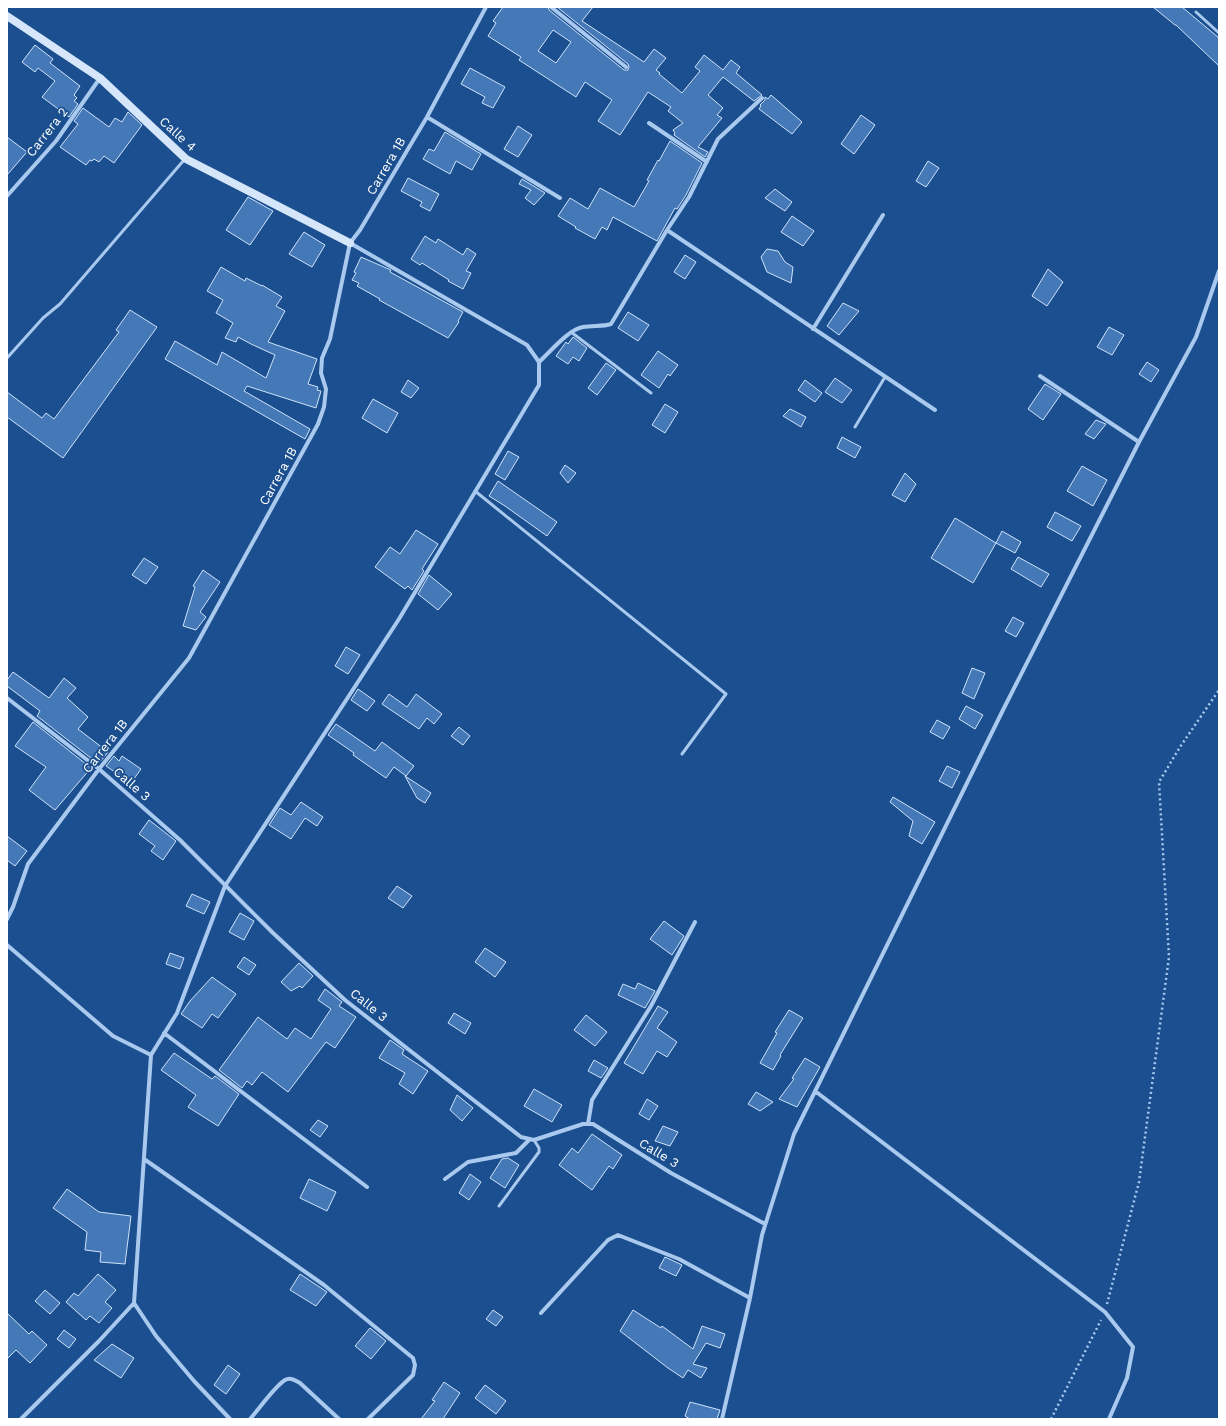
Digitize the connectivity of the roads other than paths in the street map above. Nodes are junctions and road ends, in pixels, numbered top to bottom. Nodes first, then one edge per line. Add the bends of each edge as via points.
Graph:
1 (486, 7) edge
2 (551, 7) edge
3 (1196, 12) dead end
4 (7, 16) edge
5 (1219, 32) edge
6 (626, 67) dead end
7 (100, 78) junction
8 (762, 98) dead end
9 (427, 117) junction
10 (649, 123) dead end
11 (186, 159) junction
12 (707, 162) junction
13 (7, 196) edge
14 (560, 198) dead end
15 (883, 215) dead end
16 (667, 230) junction
17 (350, 243) junction
18 (1219, 271) edge
19 (813, 328) junction
20 (571, 332) junction
21 (7, 358) edge
22 (540, 362) junction
23 (1040, 376) dead end
24 (885, 377) junction
25 (651, 393) dead end
26 (935, 410) dead end
27 (856, 426) dead end
28 (1139, 442) junction
29 (475, 491) junction
30 (7, 698) edge
31 (682, 754) dead end
32 (100, 769) junction
33 (225, 886) junction
34 (7, 919) edge
35 (695, 922) dead end
36 (7, 945) edge
37 (164, 1033) junction
38 (151, 1055) junction
39 (815, 1091) junction
40 (588, 1124) junction
41 (532, 1140) junction
42 (144, 1159) junction
43 (445, 1178) dead end
44 (367, 1187) dead end
45 (499, 1206) dead end
46 (765, 1224) junction
47 (750, 1298) junction
48 (134, 1304) junction
49 (541, 1313) dead end
50 (21, 1419) edge
51 (230, 1419) edge
52 (250, 1419) edge
53 (339, 1419) edge
54 (368, 1419) edge
55 (722, 1419) edge
56 (1109, 1419) edge

1 - 9 street, Carrera 1B
2 - 6 street
3 - 5 lane
4 - 7 street, Calle 4
7 - 11 street, Calle 4
7 - 13 street, Carrera 2 via 56,141
8 - 12 street via 718,139
9 - 14 street
9 - 17 street, Carrera 1B
10 - 12 street
11 - 17 street, Calle 4
11 - 21 lane via 60,304 43,318
12 - 16 street via 689,197
15 - 19 street
16 - 19 street
16 - 20 street via 611,324 603,327 583,327
17 - 22 street via 527,345
17 - 32 street, Carrera 1B via 330,339 322,358 326,389 324,408 318,424 189,658
18 - 28 street via 1196,336
19 - 24 street
20 - 22 street
20 - 25 lane
22 - 29 street via 539,385
23 - 28 street
24 - 26 street
24 - 27 lane
28 - 39 street
29 - 31 lane via 726,694
29 - 33 street via 398,619
30 - 32 street, Calle 3
32 - 33 street, Calle 3 via 180,840
32 - 34 street, Carrera 1B via 28,864
33 - 37 street via 177,1013
33 - 41 street, Calle 3 via 345,1000 521,1137
35 - 40 street via 651,1006 592,1100
36 - 38 street via 113,1036
37 - 38 street
37 - 44 street
38 - 42 street
39 - 46 street via 794,1134
39 - 56 street via 1105,1312 1133,1347 1127,1378
40 - 41 street
40 - 46 street, Calle 3 via 593,1124 671,1172
41 - 43 street via 516,1153 468,1162
41 - 45 lane via 539,1148 539,1152
42 - 48 street
42 - 54 street via 324,1285 414,1358 416,1366 413,1375
46 - 47 street
47 - 49 street via 679,1259 618,1235 608,1240
47 - 55 street
48 - 50 street
48 - 51 street via 156,1336
52 - 53 street via 286,1379 300,1383

